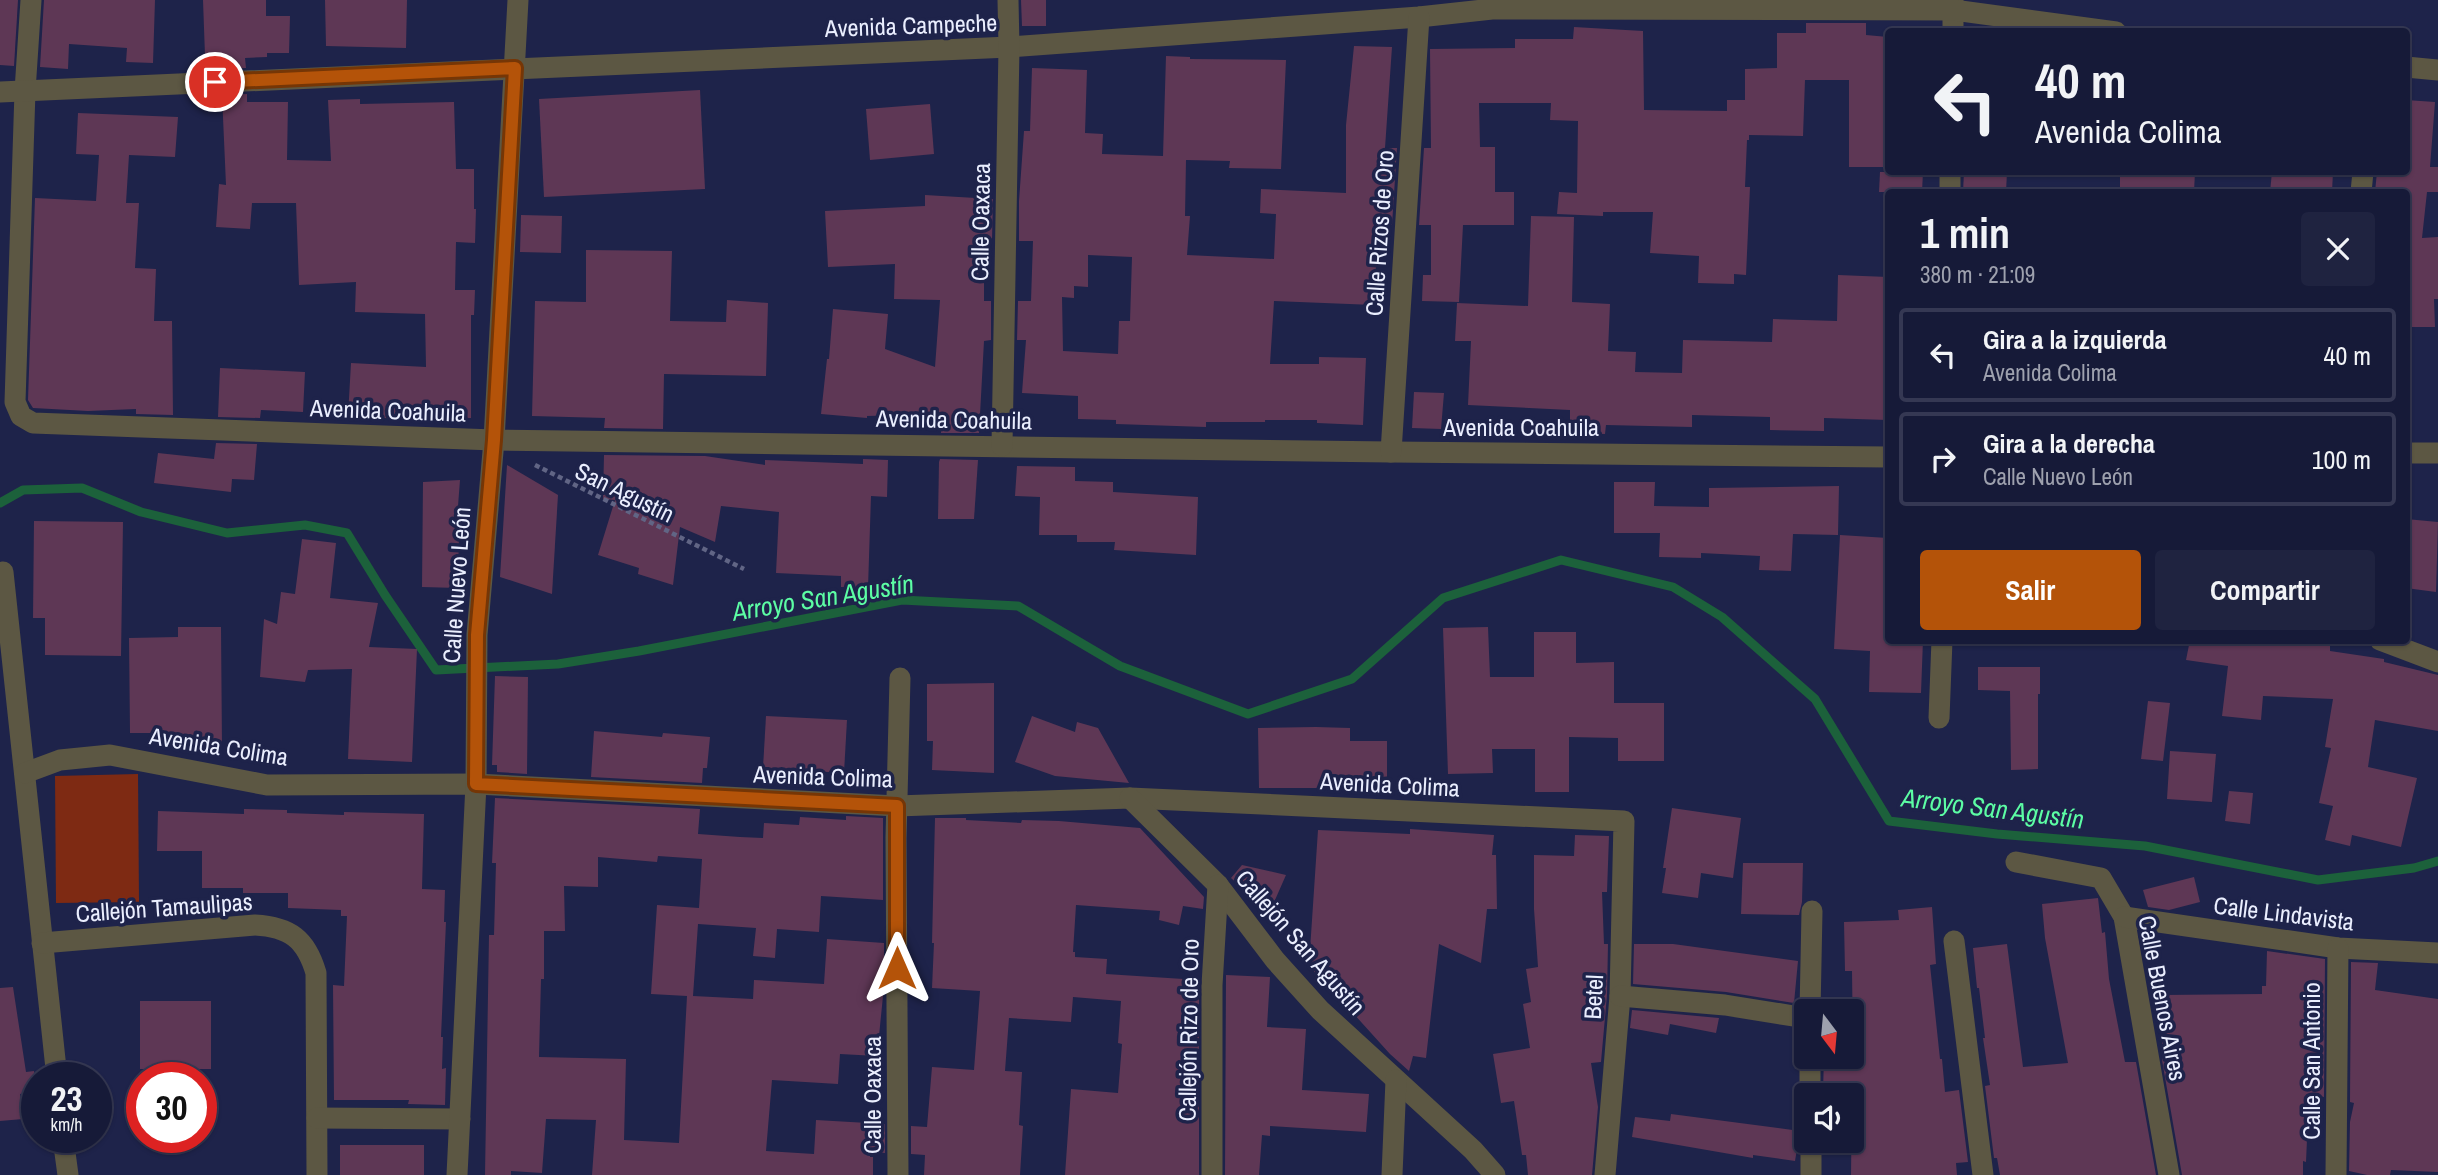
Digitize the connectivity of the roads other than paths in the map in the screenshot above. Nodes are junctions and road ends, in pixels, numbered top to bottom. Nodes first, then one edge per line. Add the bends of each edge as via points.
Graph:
1 (31, 0) edge
2 (518, 0) edge
3 (1008, 0) edge
4 (1491, 4) edge
5 (1954, 5) edge
6 (1419, 17) junction
7 (1953, 28) edge
8 (2092, 28) edge
9 (1009, 47) junction
10 (2410, 66) edge
11 (515, 68) junction
12 (2438, 70) edge
13 (25, 91) junction
14 (0, 92) edge
15 (494, 440) junction
16 (1002, 446) junction
17 (1391, 453) junction
18 (2410, 453) edge
19 (2438, 453) edge
20 (1885, 457) edge
21 (3, 572) dead end
22 (1942, 644) edge
23 (2391, 644) edge
24 (2438, 662) edge
25 (900, 678) dead end
26 (1939, 718) dead end
27 (25, 774) junction
28 (476, 784) junction
29 (1130, 798) junction
30 (897, 806) junction
31 (1624, 821) joint
32 (2016, 862) dead end
33 (1218, 886) junction
34 (1812, 911) dead end
35 (2124, 917) junction
36 (1954, 941) dead end
37 (42, 943) junction
38 (2338, 948) junction
39 (2438, 953) edge
40 (1620, 996) junction
41 (1810, 999) edge
42 (1794, 1016) edge
43 (55, 1062) edge
44 (1396, 1080) junction
45 (317, 1118) junction
46 (460, 1119) junction
47 (65, 1153) edge
48 (1811, 1153) edge
49 (68, 1175) edge
50 (317, 1175) edge
51 (457, 1175) edge
52 (898, 1175) edge
53 (1212, 1175) edge
54 (1392, 1175) edge
55 (1495, 1175) edge
56 (1605, 1175) edge
57 (1811, 1175) edge
58 (1983, 1175) edge
59 (2169, 1175) edge
60 (2336, 1175) edge

1 - 13 street
2 - 11 street, Calle Nuevo León
3 - 9 street, Calle Oaxaca
4 - 5 street, Avenida Campeche
4 - 6 street, Avenida Campeche
5 - 7 street
5 - 8 street, Avenida Campeche
6 - 9 street, Avenida Campeche
6 - 17 street, Calle Rizos de Oro
9 - 11 street, Avenida Campeche
9 - 16 street, Calle Oaxaca
10 - 12 street
11 - 13 street, Avenida Campeche
11 - 15 street, Calle Nuevo León
13 - 14 street, Avenida Campeche
13 - 15 street, Avenida Coahuila via 15,402 21,416 33,424
15 - 16 street, Avenida Coahuila
15 - 28 street, Calle Nuevo León via 477,635
16 - 17 street, Avenida Coahuila
17 - 20 street, Avenida Coahuila
18 - 19 street
21 - 27 street
22 - 26 street
23 - 24 street
25 - 30 street, Calle Oaxaca
27 - 28 street, Avenida Colima via 60,760 110,755 267,785
27 - 37 street
28 - 30 street, Avenida Colima
28 - 46 street, Calle Nuevo León
29 - 30 street, Avenida Colima
29 - 31 street, Avenida Colima
29 - 33 street, Callejón San Agustín
30 - 52 street, Calle Oaxaca
31 - 40 street, Betel
32 - 35 street, Calle Buenos Aires via 2101,878
33 - 44 street, Callejón San Agustín via 1320,1010
33 - 53 street, Callejón Rizo de Oro via 1212,985
34 - 41 street
35 - 38 street, Calle Lindavista
35 - 59 street, Calle Buenos Aires
36 - 58 street
37 - 43 street
37 - 45 street, Callejón Tamaulipas via 255,925 288,932 312,956 316,973
38 - 39 street, Calle Lindavista
38 - 60 street, Calle San Antonio
40 - 42 street
40 - 56 street, Betel
44 - 54 street
44 - 55 street, Callejón San Agustín
45 - 46 street
45 - 50 street, Callejón Tamaulipas
46 - 51 street, Calle Nuevo León
47 - 49 street
48 - 57 street

